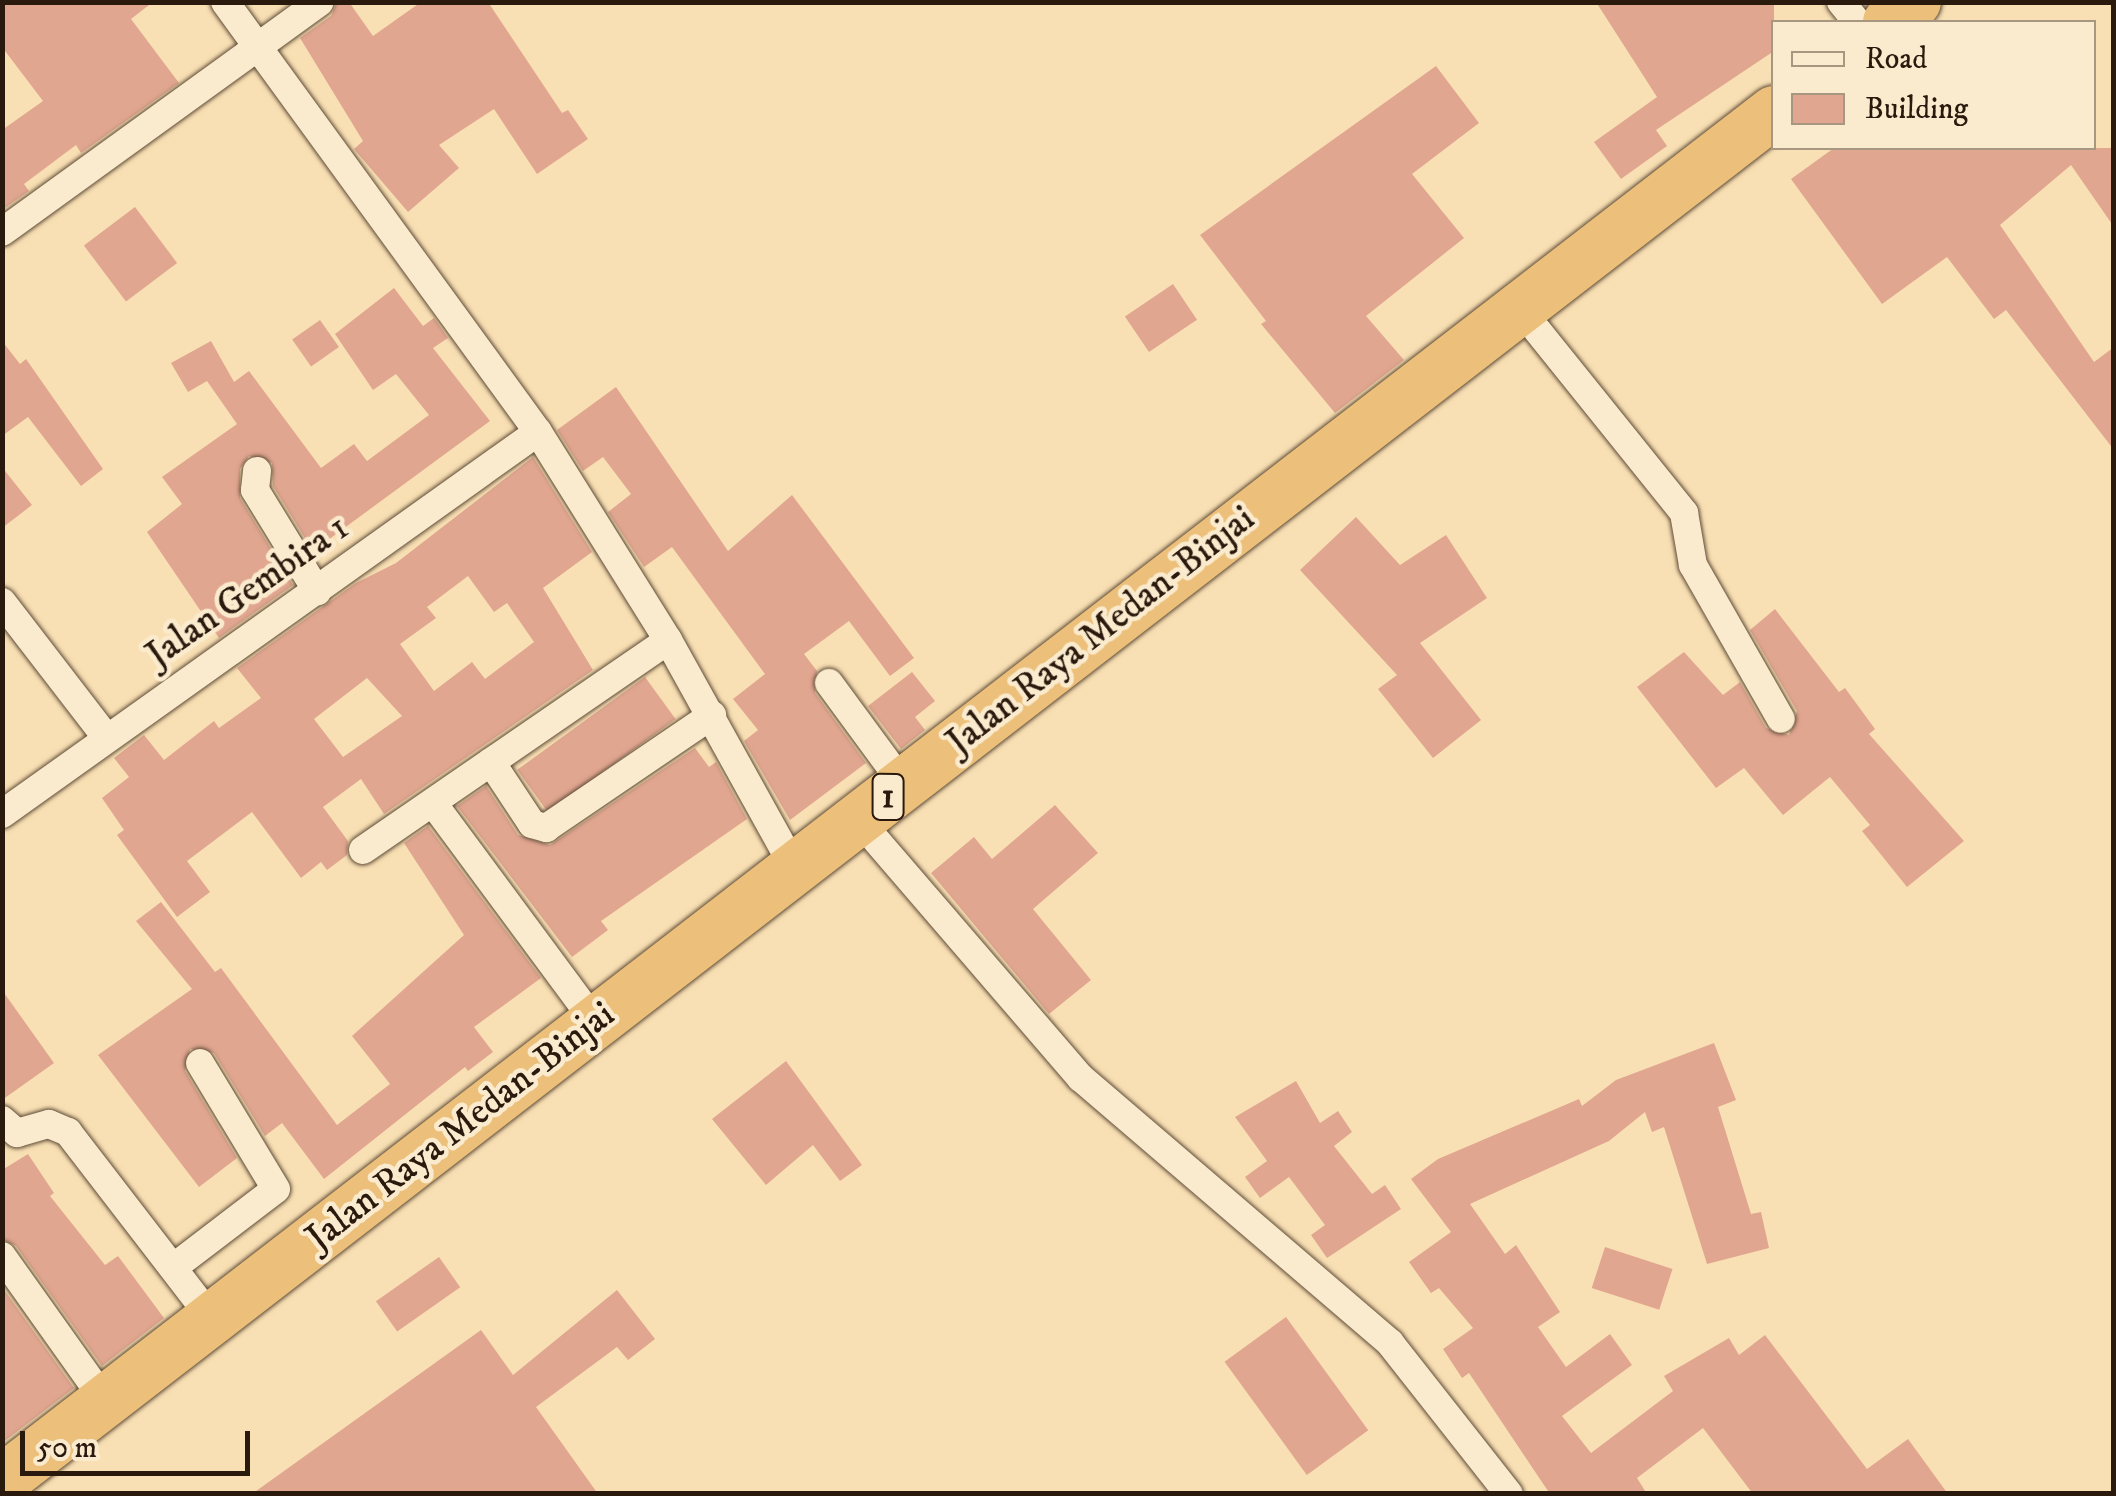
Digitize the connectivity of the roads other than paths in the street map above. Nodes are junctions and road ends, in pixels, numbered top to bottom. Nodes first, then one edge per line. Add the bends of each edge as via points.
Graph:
1 (224, 2) edge
2 (320, 2) edge
3 (1915, 2) edge
4 (1957, 2) edge
5 (1892, 20) edge
6 (1934, 20) edge
7 (257, 48) junction
8 (1771, 114) edge
9 (1772, 150) edge
10 (2, 232) edge
11 (1537, 330) junction
12 (538, 432) junction
13 (258, 471) dead end
14 (317, 591) junction
15 (2, 602) edge
16 (668, 640) junction
17 (829, 683) dead end
18 (712, 714) junction
19 (1780, 719) dead end
20 (106, 736) junction
21 (492, 762) junction
22 (904, 785) junction
23 (433, 803) junction
24 (2, 814) edge
25 (876, 840) junction
26 (363, 850) dead end
27 (795, 870) junction
28 (596, 1023) junction
29 (200, 1063) dead end
30 (2, 1120) edge
31 (2, 1256) edge
32 (174, 1267) junction
33 (212, 1319) junction
34 (105, 1401) junction
35 (2, 1481) edge
36 (38, 1494) edge
37 (1509, 1494) edge

1 - 7 street
2 - 7 street
3 - 5 highway
4 - 6 highway
7 - 10 street
7 - 12 street
8 - 22 highway, Jalan Raya Medan-Binjai / 1
9 - 11 highway, Jalan Raya Medan-Binjai / 1
11 - 19 street via 1684,513 1693,565
11 - 25 highway, Jalan Raya Medan-Binjai / 1
12 - 14 street, Jalan Gembira 1
12 - 16 street
13 - 14 street via 255,490
14 - 20 street, Jalan Gembira 1
15 - 20 street
16 - 18 street
16 - 21 street
17 - 22 street
18 - 21 street via 546,828 532,824
18 - 27 street
20 - 24 street, Jalan Gembira 1
21 - 23 street
22 - 27 highway, Jalan Raya Medan-Binjai / 1
23 - 26 street
23 - 28 street
25 - 36 highway, Jalan Raya Medan-Binjai / 1
25 - 37 street via 1081,1078 1390,1343
27 - 28 highway, Jalan Raya Medan-Binjai / 1
28 - 33 highway, Jalan Raya Medan-Binjai / 1
29 - 32 street via 276,1189
30 - 32 street via 17,1133 49,1124 68,1132
31 - 34 street
32 - 33 street
33 - 34 highway, Jalan Raya Medan-Binjai / 1
34 - 35 highway, Jalan Raya Medan-Binjai / 1

